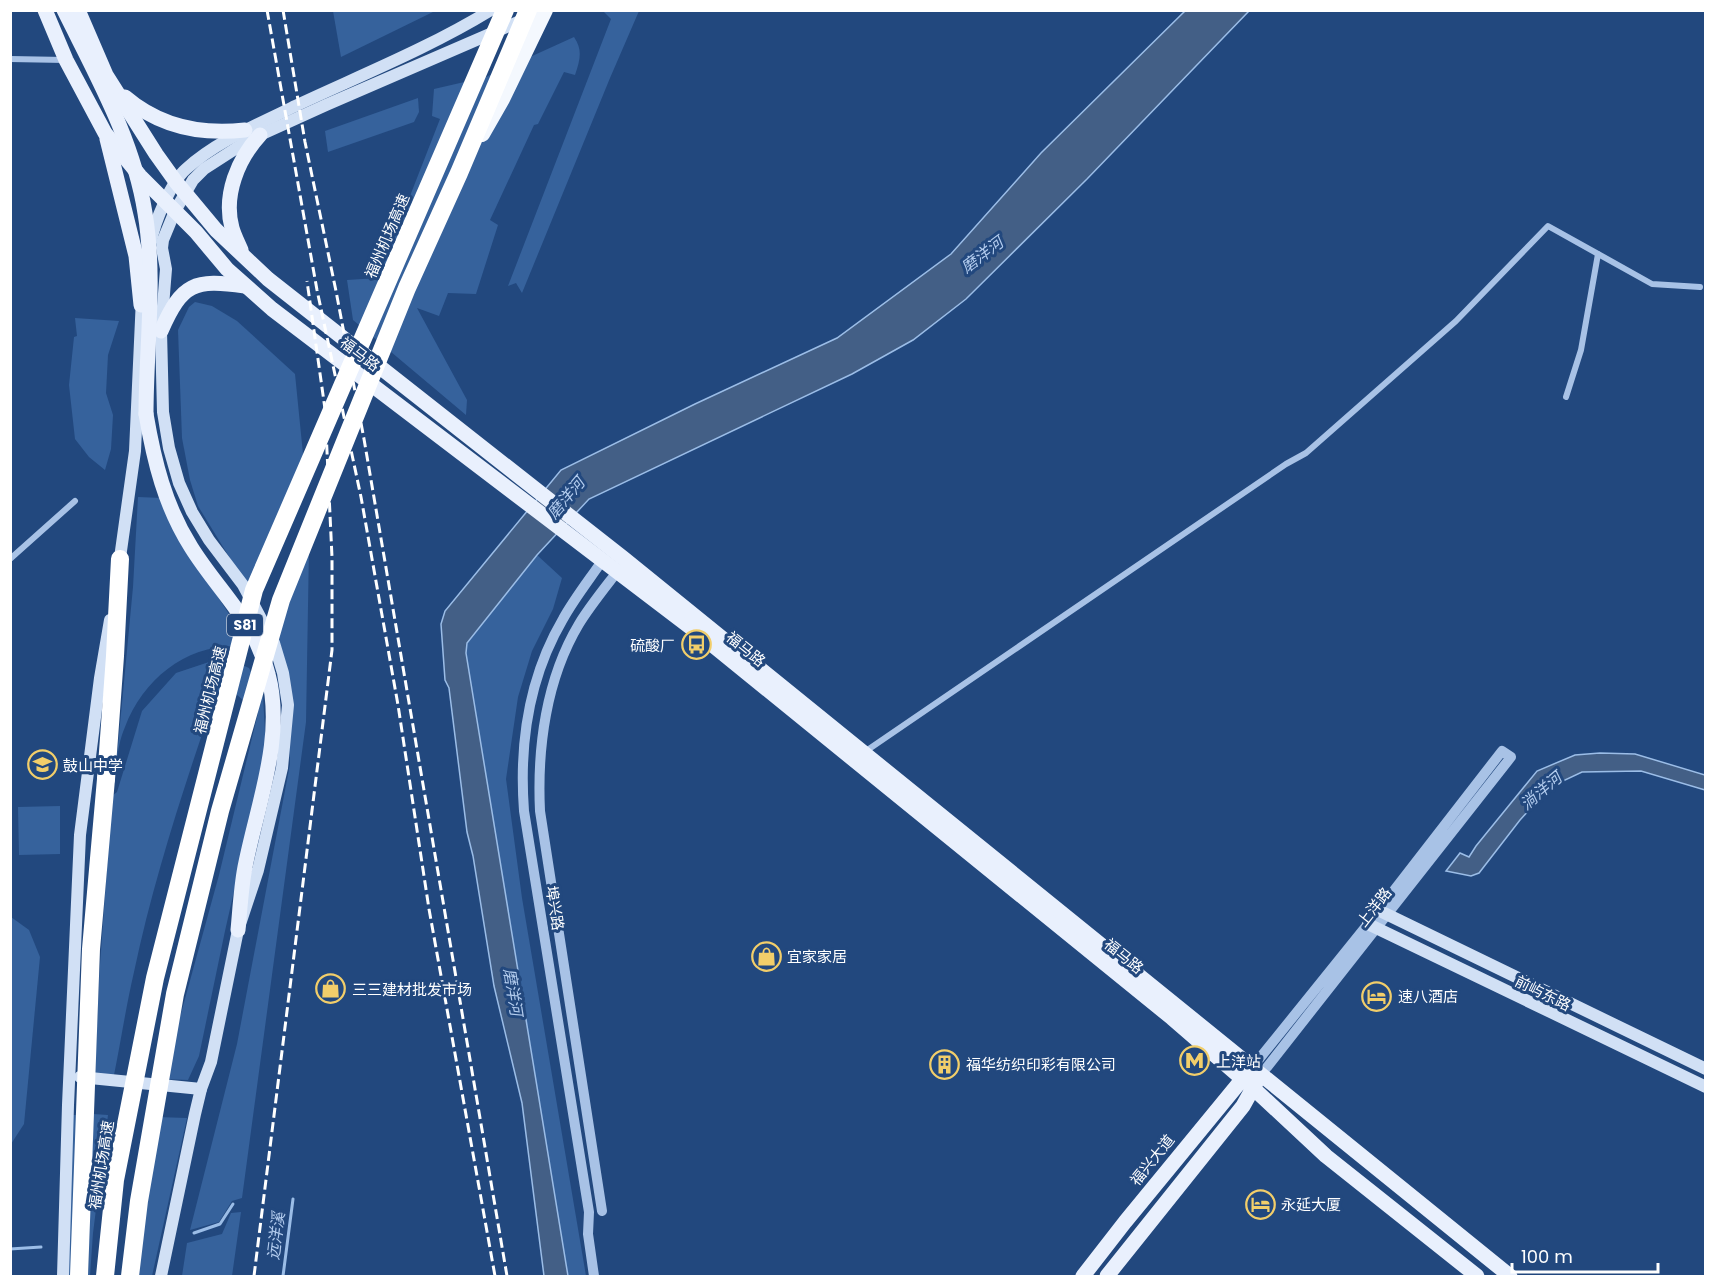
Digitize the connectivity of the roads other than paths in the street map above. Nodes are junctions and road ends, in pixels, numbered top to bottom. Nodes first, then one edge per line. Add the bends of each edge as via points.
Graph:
1 (64, 10) edge
2 (78, 10) edge
3 (491, 10) edge
4 (505, 10) edge
5 (528, 10) edge
6 (546, 10) edge
7 (45, 12) edge
8 (10, 59) edge
9 (66, 60) junction
10 (106, 75) junction
11 (245, 130) junction
12 (105, 133) junction
13 (260, 135) junction
14 (459, 173) junction
15 (181, 187) junction
16 (170, 206) junction
17 (1598, 254) junction
18 (245, 258) junction
19 (245, 286) junction
20 (1700, 287) dead end
21 (141, 305) junction
22 (160, 331) junction
23 (1566, 397) dead end
24 (75, 501) dead end
25 (10, 559) edge
26 (120, 559) junction
27 (602, 561) junction
28 (617, 572) junction
29 (863, 753) junction
30 (1507, 754) dead end
31 (1382, 913) junction
32 (1372, 926) junction
33 (238, 930) junction
34 (1706, 1069) edge
35 (69, 1076) junction
36 (1252, 1078) junction
37 (1706, 1087) edge
38 (201, 1089) junction
39 (602, 1211) dead end
40 (63, 1276) edge
41 (79, 1276) edge
42 (105, 1276) edge
43 (130, 1276) edge
44 (161, 1276) edge
45 (594, 1276) edge
46 (1083, 1276) edge
47 (1107, 1276) edge
48 (1477, 1276) edge
49 (1510, 1276) edge

1 - 33 main road, bridge via 124,136 145,213 150,257 146,414 162,487 176,521 200,561 248,624 269,676 273,705 268,764 245,869
2 - 10 main road, 福马路
3 - 11 main road
4 - 42 highway, 福州机场高速 / S81, bridge via 254,590 155,978 115,1180
5 - 14 highway, S81, bridge
6 - 13 main road
6 - 14 highway, bridge via 502,99
7 - 9 main road, 福马路
8 - 9 street
9 - 12 main road, 福马路
10 - 11 main road via 135,106 178,127 200,131
10 - 15 main road, 福马路
11 - 15 main road via 184,170
12 - 16 main road, 福马路
12 - 21 main road via 136,256
13 - 15 main road
13 - 18 main road via 242,159 230,193 232,229
14 - 43 highway, S81, bridge via 406,288 281,600 220,811 175,994
15 - 16 main road
15 - 18 main road, 福马路
16 - 19 main road, 福马路
16 - 21 main road via 151,237
16 - 22 main road via 162,248 166,269
17 - 20 street via 1652,284
17 - 23 street via 1581,350
17 - 29 street via 1548,226 1456,321 1306,453
18 - 29 main road, 福马路
19 - 22 main road via 204,282 187,290 176,300
19 - 27 main road, 福马路
21 - 26 main road via 135,451
22 - 33 main road via 163,412 179,483 192,512 243,585 274,643 288,705 282,768 258,870
24 - 25 street
26 - 35 main road via 80,835
26 - 41 highway, bridge via 91,949
27 - 28 main road, 福马路
27 - 45 street, 埠兴路 via 563,618 543,658 525,731 522,783 589,1212
28 - 36 main road, 福马路 via 694,630 1163,1011
28 - 39 street, 埠兴路 via 579,625 558,672 543,734 539,783 540,811
29 - 36 main road, 福马路
30 - 31 street, 上洋路
31 - 32 street, 上洋路
31 - 34 main road, 前屿东路
32 - 36 street, 上洋路
32 - 37 main road, 前屿东路
33 - 38 main road via 211,1062
35 - 38 main road
35 - 40 main road
36 - 46 main road, 福兴大道 via 1125,1222
36 - 47 main road via 1243,1106
36 - 48 main road, 福马路 via 1326,1156
36 - 49 main road, 福马路
38 - 44 main road

